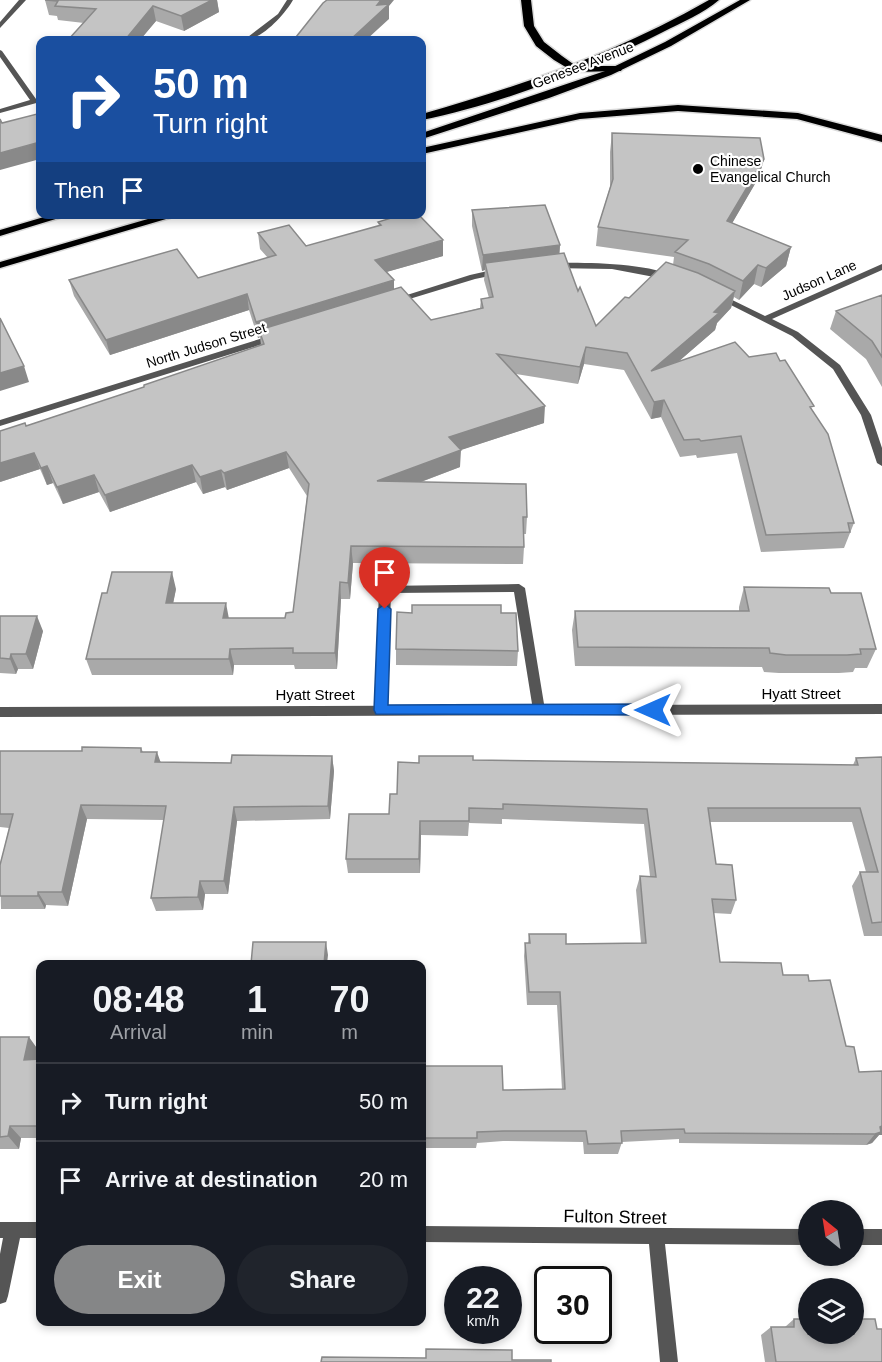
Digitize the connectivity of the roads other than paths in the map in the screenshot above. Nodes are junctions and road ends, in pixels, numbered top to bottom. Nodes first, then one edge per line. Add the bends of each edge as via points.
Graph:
1 (23, 0) edge
2 (290, 0) edge
3 (526, 0) edge
4 (715, 0) edge
5 (746, 0) edge
6 (0, 26) edge
7 (252, 36) edge
8 (0, 52) edge
9 (574, 69) junction
10 (617, 69) junction
11 (36, 98) edge
12 (36, 102) edge
13 (0, 111) edge
14 (426, 116) edge
15 (426, 134) edge
16 (882, 139) edge
17 (426, 150) edge
18 (49, 219) edge
19 (161, 219) edge
20 (0, 233) edge
21 (0, 265) edge
22 (547, 266) edge
23 (882, 267) edge
24 (515, 268) edge
25 (677, 279) edge
26 (708, 291) edge
27 (383, 305) edge
28 (766, 319) junction
29 (281, 336) edge
30 (0, 423) edge
31 (882, 463) edge
32 (882, 709) edge
33 (381, 710) junction
34 (539, 710) junction
35 (0, 712) edge
36 (7, 1230) edge
37 (36, 1230) edge
38 (426, 1234) edge
39 (656, 1237) junction
40 (798, 1237) edge
41 (864, 1237) edge
42 (882, 1237) edge
43 (0, 1296) edge
44 (669, 1362) edge

1 - 6 street
2 - 7 street via 281,15
3 - 9 highway via 529,26 540,44
4 - 9 main road, Genesee Avenue
5 - 10 main road, Genesee Avenue via 675,43
8 - 11 street
9 - 10 highway
9 - 14 main road, Genesee Avenue
10 - 15 main road, Genesee Avenue via 524,104
12 - 13 street
16 - 17 highway via 798,116 678,108 580,116
18 - 20 main road
19 - 21 main road
22 - 25 street via 632,268
23 - 28 street, Judson Lane
24 - 27 street
26 - 28 street
28 - 31 street via 795,334 837,367 866,415
29 - 30 street, North Judson Street
32 - 34 street, Hyatt Street
33 - 34 street, Hyatt Street
33 - 34 street via 385,589 519,588
33 - 35 street, Hyatt Street
36 - 37 street
36 - 43 street
38 - 39 street, Fulton Street
39 - 40 street, Fulton Street
39 - 44 street
41 - 42 street

